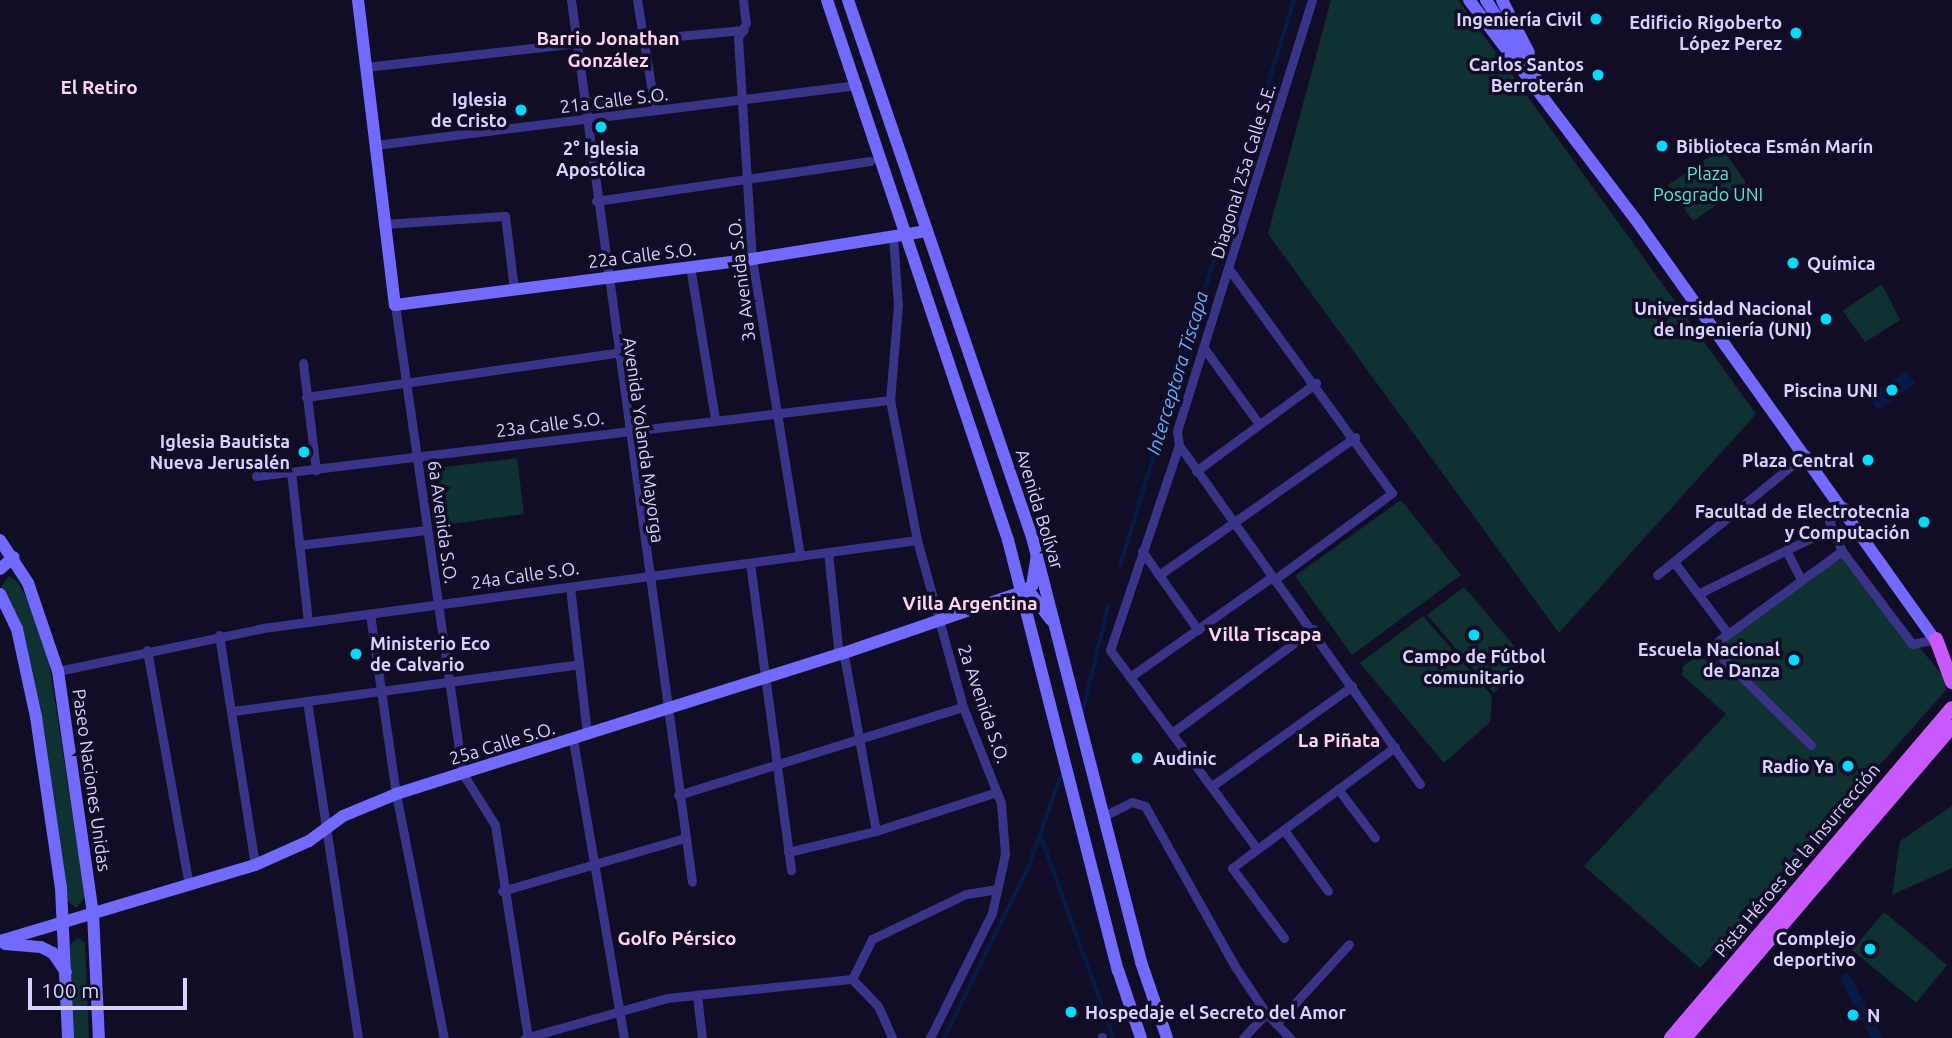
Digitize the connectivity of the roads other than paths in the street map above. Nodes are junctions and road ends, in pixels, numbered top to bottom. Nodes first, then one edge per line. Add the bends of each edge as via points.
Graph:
1 (358, 0) edge
2 (571, 0) edge
3 (637, 0) edge
4 (743, 0) edge
5 (827, 0) edge
6 (848, 0) edge
7 (1312, 0) edge
8 (1469, 0) edge
9 (1486, 0) edge
10 (1502, 0) edge
11 (744, 30) junction
12 (645, 39) junction
13 (577, 43) junction
14 (366, 67) junction
15 (1536, 77) junction
16 (857, 85) junction
17 (742, 99) junction
18 (1548, 100) junction
19 (655, 110) junction
20 (586, 119) junction
21 (375, 145) junction
22 (870, 160) dead end
23 (746, 178) junction
24 (596, 201) junction
25 (383, 225) junction
26 (927, 231) junction
27 (899, 235) junction
28 (752, 259) junction
29 (690, 266) junction
30 (1229, 269) junction
31 (606, 277) junction
32 (514, 289) junction
33 (395, 305) junction
34 (1204, 348) junction
35 (617, 353) junction
36 (303, 363) dead end
37 (405, 381) junction
38 (1316, 383) junction
39 (306, 397) junction
40 (890, 400) junction
41 (774, 411) junction
42 (715, 418) junction
43 (1259, 424) junction
44 (627, 430) junction
45 (1355, 437) junction
46 (1179, 445) junction
47 (1805, 454) junction
48 (416, 456) junction
49 (316, 470) junction
50 (1196, 471) junction
51 (291, 472) junction
52 (256, 476) dead end
53 (1844, 506) junction
54 (1231, 523) junction
55 (1829, 528) junction
56 (426, 530) junction
57 (0, 540) edge
58 (917, 540) junction
59 (299, 545) junction
60 (1142, 551) junction
61 (1786, 551) junction
62 (1842, 551) junction
63 (828, 552) junction
64 (1037, 555) junction
65 (800, 556) junction
66 (14, 557) junction
67 (1674, 562) junction
68 (750, 563) junction
69 (0, 569) edge
70 (1159, 575) junction
71 (1657, 575) dead end
72 (646, 577) junction
73 (1273, 578) junction
74 (1801, 580) junction
75 (570, 587) junction
76 (1022, 592) junction
77 (1700, 593) junction
78 (0, 594) edge
79 (436, 605) junction
80 (370, 614) junction
81 (937, 619) junction
82 (308, 622) junction
83 (1056, 625) junction
84 (1313, 629) junction
85 (1198, 630) junction
86 (1726, 631) junction
87 (219, 635) junction
88 (1936, 639) junction
89 (146, 650) junction
90 (842, 654) junction
91 (1952, 654) edge
92 (579, 664) junction
93 (1952, 664) edge
94 (58, 671) junction
95 (1130, 677) junction
96 (766, 678) junction
97 (452, 681) junction
98 (1952, 682) edge
99 (1352, 686) junction
100 (382, 691) junction
101 (1952, 697) edge
102 (307, 701) junction
103 (963, 707) junction
104 (1952, 708) edge
105 (665, 710) junction
106 (233, 712) junction
107 (1952, 727) edge
108 (1931, 731) junction
109 (1173, 732) junction
110 (587, 735) junction
111 (573, 740) junction
112 (857, 741) junction
113 (1811, 745) dead end
114 (1395, 747) junction
115 (777, 764) junction
116 (463, 774) junction
117 (1420, 784) dead end
118 (1212, 786) junction
119 (1338, 789) junction
120 (997, 792) junction
121 (396, 794) junction
122 (678, 795) junction
123 (1104, 816) junction
124 (326, 830) junction
125 (1284, 830) junction
126 (876, 831) junction
127 (685, 838) junction
128 (1375, 838) dead end
129 (1257, 849) junction
130 (788, 852) junction
131 (255, 865) junction
132 (594, 865) junction
133 (791, 870) dead end
134 (692, 882) dead end
135 (189, 885) junction
136 (998, 889) junction
137 (502, 891) junction
138 (1328, 891) dead end
139 (93, 913) junction
140 (64, 922) junction
141 (1284, 938) dead end
142 (0, 943) edge
143 (1349, 944) dead end
144 (68, 976) junction
145 (852, 979) junction
146 (696, 995) junction
147 (619, 1012) junction
148 (1266, 1013) junction
149 (1276, 1024) junction
150 (68, 1038) edge
151 (99, 1038) edge
152 (358, 1038) edge
153 (444, 1038) edge
154 (527, 1038) edge
155 (624, 1038) edge
156 (702, 1038) edge
157 (892, 1038) edge
158 (930, 1038) edge
159 (1141, 1038) edge
160 (1167, 1038) edge
161 (1242, 1038) edge
162 (1290, 1038) edge
163 (1671, 1038) edge
164 (1685, 1038) edge

1 - 14 main road, 6a Avenida S.O.
2 - 13 street, Avenida Yolanda Mayorga
3 - 12 street
4 - 11 street, 3a Avenida S.O.
5 - 16 main road
6 - 26 main road, Avenida Bolívar
7 - 30 street, Diagonal 25a Calle S.E.
8 - 18 main road
9 - 15 main road
10 - 15 main road
11 - 12 street
11 - 17 street, 3a Avenida S.O. via 738,37
12 - 19 street
13 - 14 street
13 - 20 street, Avenida Yolanda Mayorga
14 - 21 main road, 6a Avenida S.O.
15 - 18 main road
16 - 17 street, 21a Calle S.O.
16 - 27 main road
17 - 19 street, 21a Calle S.O.
17 - 23 street, 3a Avenida S.O.
18 - 47 main road
19 - 20 street, 21a Calle S.O.
20 - 21 street, 21a Calle S.O.
20 - 24 street, Avenida Yolanda Mayorga
21 - 25 main road, 6a Avenida S.O.
22 - 23 street
23 - 24 street
23 - 28 street, 3a Avenida S.O.
24 - 31 street, Avenida Yolanda Mayorga
25 - 32 street via 505,216
25 - 33 main road, 6a Avenida S.O.
26 - 27 main road
26 - 64 main road, Avenida Bolívar
27 - 28 main road, 22a Calle S.O.
27 - 40 street, 2a Avenida S.O.
27 - 76 main road via 983,459
28 - 29 main road, 22a Calle S.O.
28 - 41 street, 3a Avenida S.O.
29 - 31 main road, 22a Calle S.O.
29 - 42 street
30 - 34 street, Diagonal 25a Calle S.E.
30 - 38 street
31 - 32 main road, 22a Calle S.O.
31 - 35 street, Avenida Yolanda Mayorga
32 - 33 main road, 22a Calle S.O.
33 - 37 street, 6a Avenida S.O.
34 - 43 street
34 - 46 street, Diagonal 25a Calle S.E. via 1177,431
35 - 37 street
35 - 44 street, Avenida Yolanda Mayorga
36 - 39 street
37 - 39 street
37 - 48 street, 6a Avenida S.O.
38 - 43 street
38 - 45 street
39 - 49 street
40 - 41 street, 23a Calle S.O.
40 - 58 street, 2a Avenida S.O.
41 - 42 street, 23a Calle S.O.
41 - 65 street, 3a Avenida S.O.
42 - 44 street, 23a Calle S.O.
43 - 50 street
44 - 48 street, 23a Calle S.O.
44 - 72 street, Avenida Yolanda Mayorga
45 - 54 street
45 - 73 street via 1392,493
46 - 50 street
46 - 60 street
47 - 53 main road
47 - 67 street
48 - 49 street, 23a Calle S.O.
48 - 56 street, 6a Avenida S.O.
49 - 51 street, 23a Calle S.O.
50 - 54 street
51 - 52 street, 23a Calle S.O.
51 - 59 street
53 - 55 street via 1829,521
53 - 88 main road
54 - 70 street
54 - 73 street
55 - 61 street
55 - 62 street
56 - 59 street
56 - 79 street, 6a Avenida S.O.
57 - 66 main road, Paseo Naciones Unidas
58 - 63 street, 24a Calle S.O.
58 - 81 street, 2a Avenida S.O.
59 - 82 street
60 - 70 street
60 - 95 street via 1110,650
61 - 74 street
61 - 77 street
62 - 74 street
62 - 88 street via 1912,644
63 - 65 street, 24a Calle S.O.
63 - 90 street
64 - 76 main road via 1032,586
64 - 83 main road, Avenida Bolívar
65 - 68 street, 24a Calle S.O.
66 - 69 main road
66 - 94 main road, Paseo Naciones Unidas via 44,620
67 - 71 street
67 - 77 street
68 - 72 street, 24a Calle S.O.
68 - 96 street
70 - 85 street
72 - 75 street, 24a Calle S.O.
72 - 105 street, Avenida Yolanda Mayorga
73 - 84 street
73 - 85 street
74 - 86 street
75 - 79 street, 24a Calle S.O.
75 - 92 street
76 - 81 main road, 25a Calle S.O.
76 - 83 main road via 1032,595
76 - 159 main road via 1118,970
77 - 86 street
78 - 140 main road via 17,629 30,677
79 - 80 street, 24a Calle S.O.
79 - 97 street, 6a Avenida S.O. via 445,627
80 - 82 street, 24a Calle S.O.
80 - 100 street
81 - 90 main road, 25a Calle S.O.
81 - 103 street, 2a Avenida S.O.
82 - 87 street, 24a Calle S.O.
83 - 123 main road, Avenida Bolívar
84 - 99 street
84 - 109 street
85 - 95 street
86 - 113 street via 1717,642 1720,656
87 - 89 street, 24a Calle S.O.
87 - 106 street
88 - 91 main road
88 - 93 main road
88 - 98 main road
89 - 94 street, 24a Calle S.O.
89 - 135 street
90 - 96 main road, 25a Calle S.O.
90 - 112 street
92 - 97 street
92 - 110 street
94 - 139 main road, Paseo Naciones Unidas
95 - 109 street
96 - 105 main road, 25a Calle S.O.
96 - 115 street
97 - 100 street
97 - 116 street, 6a Avenida S.O.
99 - 114 street
99 - 118 street
100 - 102 street
100 - 121 street
101 - 108 main road
102 - 106 street
102 - 124 street
103 - 112 street
103 - 120 street, 2a Avenida S.O.
104 - 108 main road, Pista Héroes de la Insurrección
105 - 110 main road, 25a Calle S.O.
105 - 122 street, Avenida Yolanda Mayorga
106 - 131 street
107 - 164 main road, Pista Héroes de la Insurrección
108 - 163 main road, Pista Héroes de la Insurrección
109 - 118 street
110 - 111 main road, 25a Calle S.O.
111 - 116 main road, 25a Calle S.O.
111 - 132 street
112 - 115 street
112 - 126 street
114 - 117 street
114 - 119 street
115 - 122 street
115 - 130 street
116 - 121 main road, 25a Calle S.O.
116 - 137 street, 6a Avenida S.O. via 495,825
118 - 129 street
119 - 125 street
119 - 128 street
120 - 126 street
120 - 136 street, 2a Avenida S.O. via 1005,854
121 - 124 main road, 25a Calle S.O. via 343,816
121 - 153 street
122 - 127 street, Avenida Yolanda Mayorga
123 - 148 street via 1132,802 1145,806
123 - 160 main road, Avenida Bolívar via 1141,962
124 - 131 main road, 25a Calle S.O.
124 - 152 street
125 - 129 street
125 - 138 street
126 - 130 street
127 - 132 street
127 - 134 street, Avenida Yolanda Mayorga
129 - 141 street via 1232,868
130 - 133 street
131 - 135 main road, 25a Calle S.O.
132 - 137 street
132 - 147 street
135 - 139 main road, 25a Calle S.O.
136 - 145 street via 966,894 872,939
136 - 158 street, 2a Avenida S.O. via 970,964
137 - 154 street, 6a Avenida S.O.
139 - 140 main road, 25a Calle S.O.
139 - 151 main road, Paseo Naciones Unidas
140 - 142 main road, 25a Calle S.O.
140 - 144 main road
142 - 144 main road via 41,947 58,959
143 - 149 street
144 - 150 main road
145 - 146 street
145 - 157 street via 878,1006
146 - 147 street
146 - 156 street
147 - 154 street
147 - 155 street
148 - 149 street
148 - 161 street
149 - 162 street

